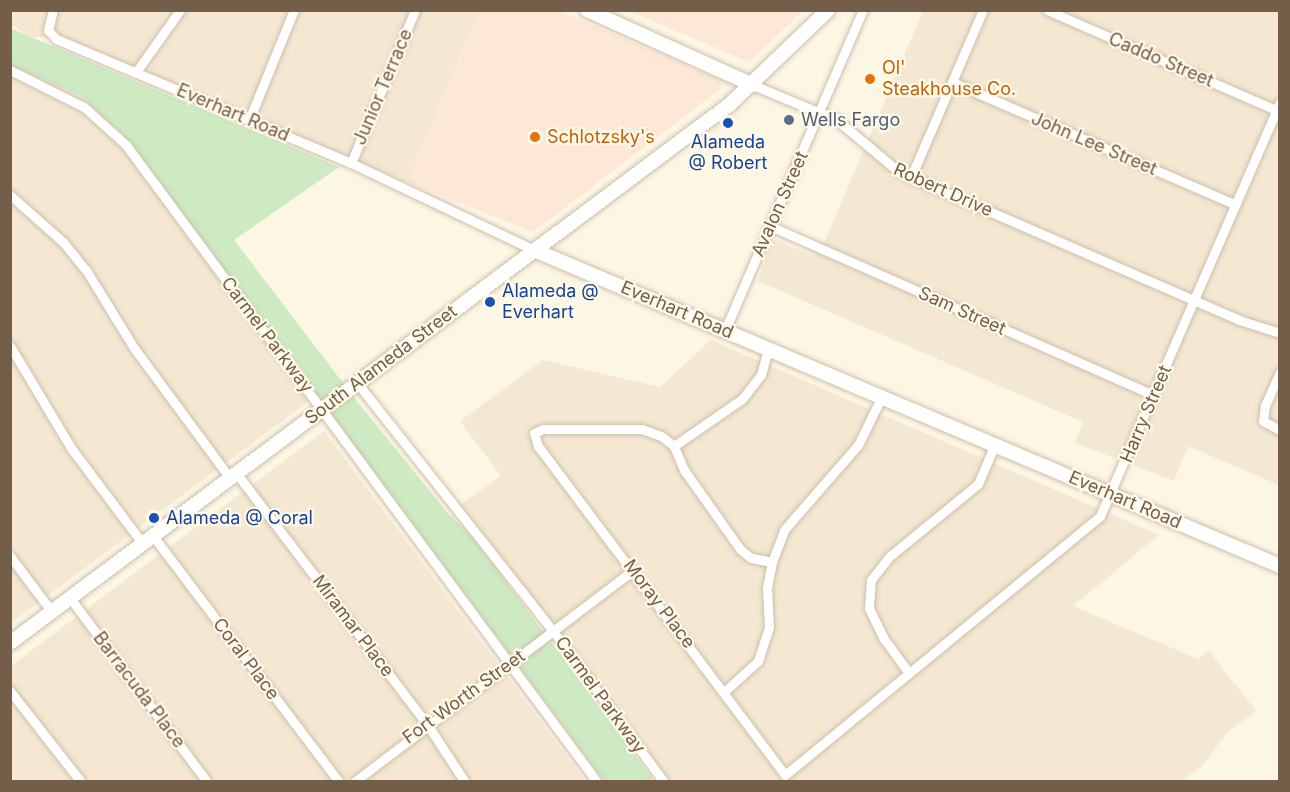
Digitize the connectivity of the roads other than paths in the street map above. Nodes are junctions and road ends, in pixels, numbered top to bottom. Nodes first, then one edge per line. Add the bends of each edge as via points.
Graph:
1 (53, 10) edge
2 (180, 10) edge
3 (294, 10) edge
4 (415, 10) edge
5 (587, 10) edge
6 (828, 10) edge
7 (863, 10) edge
8 (983, 10) edge
9 (1047, 10) edge
10 (603, 13) edge
11 (10, 70) edge
12 (136, 72) junction
13 (952, 82) junction
14 (753, 85) junction
15 (1278, 106) edge
16 (821, 112) junction
17 (249, 120) junction
18 (351, 163) junction
19 (911, 177) junction
20 (10, 195) edge
21 (1236, 205) junction
22 (770, 226) junction
23 (534, 250) junction
24 (1194, 300) junction
25 (724, 330) junction
26 (1280, 333) edge
27 (10, 346) edge
28 (768, 349) junction
29 (1280, 372) edge
30 (358, 384) junction
31 (1154, 395) junction
32 (882, 396) junction
33 (321, 410) junction
34 (1280, 430) edge
35 (995, 444) junction
36 (674, 446) junction
37 (233, 476) junction
38 (1111, 494) junction
39 (148, 540) junction
40 (10, 556) edge
41 (772, 562) junction
42 (1280, 566) edge
43 (633, 570) junction
44 (70, 598) junction
45 (52, 612) junction
46 (553, 631) junction
47 (10, 643) edge
48 (510, 664) junction
49 (909, 673) junction
50 (725, 690) junction
51 (10, 691) edge
52 (427, 724) junction
53 (784, 775) joint
54 (81, 782) edge
55 (207, 782) edge
56 (339, 782) edge
57 (354, 782) edge
58 (465, 782) edge
59 (597, 782) edge
60 (664, 782) edge

1 - 12 street, Everhart Road via 48,30 56,39
2 - 12 street
3 - 17 street
4 - 18 street, Junior Terrace
5 - 10 main road, Robert Drive
6 - 14 main road, South Alameda Street
7 - 16 street, Avalon Street
8 - 13 street
9 - 15 street, Caddo Street
10 - 14 main road, Robert Drive
11 - 33 street, Carmel Parkway via 84,106 126,145
12 - 17 street, Everhart Road
13 - 19 street
13 - 21 street, John Lee Street
14 - 16 street, Robert Drive
14 - 23 main road, South Alameda Street
15 - 21 street, Harry Street
16 - 19 street, Robert Drive via 855,134 887,165
16 - 22 street, Avalon Street
17 - 18 street, Everhart Road
18 - 23 street, Everhart Road
19 - 24 street, Robert Drive
20 - 37 street, Miramar Place via 63,242 86,270 135,348
21 - 24 street, Harry Street
22 - 25 street, Avalon Street
22 - 31 street, Sam Street
23 - 25 main road, Everhart Road
23 - 30 main road, South Alameda Street
24 - 26 street, Robert Drive
24 - 31 street, Harry Street
25 - 28 main road, Everhart Road
27 - 39 street, Coral Place via 71,448
28 - 32 main road, Everhart Road
28 - 36 street via 761,375 742,399
29 - 34 street via 1265,405 1263,421
30 - 33 main road, South Alameda Street
30 - 46 street, Carmel Parkway
31 - 38 street, Harry Street
32 - 35 main road, Everhart Road
32 - 41 street via 858,446 784,530
33 - 37 main road, South Alameda Street
33 - 48 street, Carmel Parkway
35 - 38 main road, Everhart Road
35 - 49 street via 978,484 890,556 871,580 869,608 884,639
36 - 41 street via 684,470 740,549 751,558
36 - 43 street, Moray Place via 662,435 642,429 534,432 538,446
37 - 39 main road, South Alameda Street
37 - 52 street, Miramar Place
38 - 42 main road, Everhart Road
38 - 49 street, Harry Street via 1100,516
39 - 44 main road, South Alameda Street
39 - 56 street, Coral Place
40 - 45 street
41 - 50 street via 767,588 769,628 758,661
43 - 46 street, Fort Worth Street
43 - 50 street, Moray Place
44 - 45 main road, South Alameda Street
44 - 55 street, Barracuda Place
45 - 47 main road, South Alameda Street
46 - 48 street, Fort Worth Street
46 - 60 street, Carmel Parkway
48 - 52 street, Fort Worth Street
48 - 59 street, Carmel Parkway
49 - 53 street, Harry Street
50 - 53 street, Moray Place
51 - 54 street
52 - 57 street, Fort Worth Street
52 - 58 street, Miramar Place

